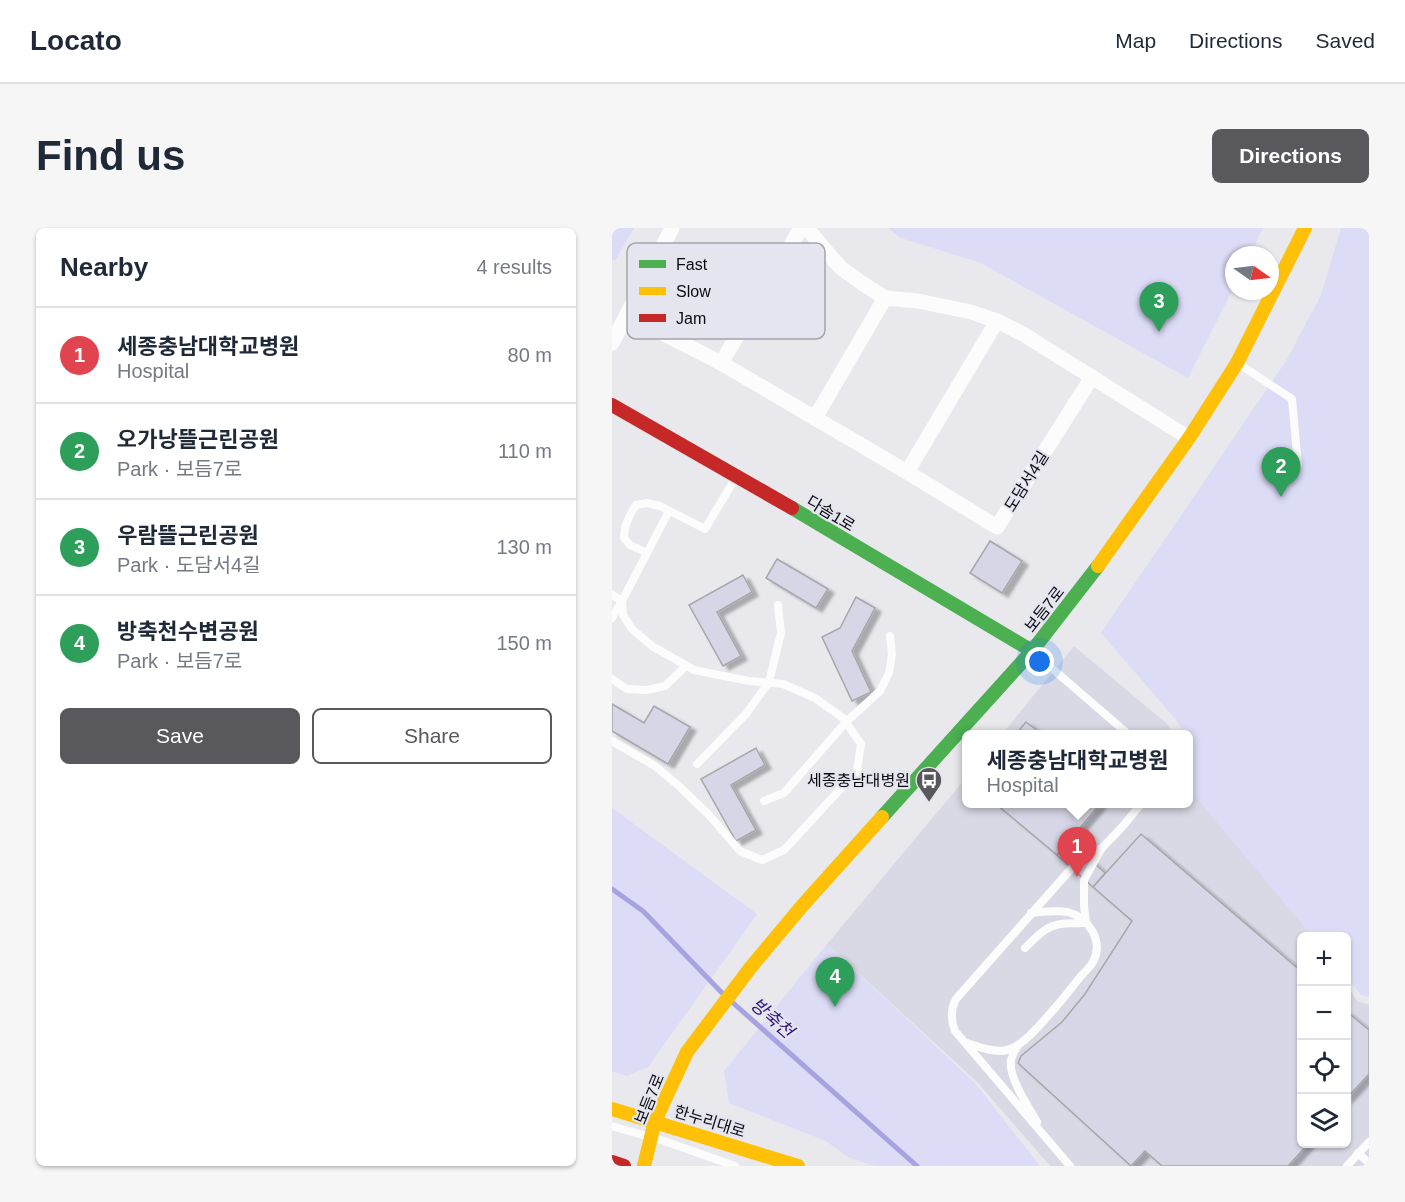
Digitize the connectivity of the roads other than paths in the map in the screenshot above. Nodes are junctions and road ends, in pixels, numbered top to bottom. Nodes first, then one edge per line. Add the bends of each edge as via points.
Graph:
1 (672, 228) edge
2 (801, 228) edge
3 (807, 228) edge
4 (1305, 228) edge
5 (664, 243) edge
6 (792, 243) edge
7 (819, 243) edge
8 (825, 250) edge
9 (885, 298) junction
10 (627, 315) edge
11 (997, 321) junction
12 (674, 339) edge
13 (735, 339) edge
14 (612, 343) edge
15 (721, 363) junction
16 (1237, 363) junction
17 (1092, 377) junction
18 (612, 405) edge
19 (815, 418) junction
20 (1189, 438) junction
21 (907, 472) junction
22 (737, 476) junction
23 (1288, 478) dead end
24 (669, 511) junction
25 (647, 553) junction
26 (612, 595) edge
27 (622, 601) junction
28 (778, 605) dead end
29 (612, 618) edge
30 (890, 636) dead end
31 (1032, 651) junction
32 (686, 666) junction
33 (612, 679) edge
34 (769, 682) junction
35 (846, 722) junction
36 (1122, 730) edge
37 (612, 741) edge
38 (697, 764) dead end
39 (764, 801) dead end
40 (1138, 808) edge
41 (1102, 848) junction
42 (1031, 913) junction
43 (1086, 923) junction
44 (1025, 948) dead end
45 (965, 1043) junction
46 (1017, 1047) junction
47 (612, 1108) edge
48 (655, 1121) junction
49 (612, 1126) edge
50 (1044, 1134) junction
51 (1369, 1142) edge
52 (1359, 1153) junction
53 (612, 1162) edge
54 (645, 1162) edge
55 (1369, 1162) edge
56 (624, 1166) edge
57 (735, 1166) edge
58 (798, 1166) edge
59 (1070, 1166) edge
60 (1347, 1166) edge

1 - 5 street
2 - 6 street
3 - 7 street
4 - 16 street, 보듬7로
8 - 9 street via 841,268
9 - 11 street via 918,301
9 - 19 street
10 - 14 street
11 - 17 street
11 - 21 street
12 - 15 street, 도담서4길
13 - 15 street
15 - 19 street, 도담서4길
16 - 20 street, 보듬7로
16 - 23 lane via 1292,399 1298,465
17 - 20 street
17 - 21 street, 도담서4길 via 997,527
18 - 22 street, 다솜1로
19 - 21 street, 도담서4길
20 - 31 street, 보듬7로
22 - 24 lane via 705,529
22 - 31 street, 다솜1로
24 - 25 lane
24 - 25 lane via 647,503 636,505 630,513 624,538
25 - 27 lane
26 - 27 lane
27 - 29 lane
27 - 32 lane via 623,615 632,629
28 - 34 lane via 781,633
30 - 35 lane via 889,673 880,691
31 - 36 lane
31 - 48 street, 보듬7로 via 751,967 687,1052
32 - 33 lane via 665,686 647,690 627,689
32 - 34 lane
34 - 35 lane via 815,698
34 - 38 lane via 746,714
35 - 37 lane via 861,744 857,771 784,850 762,860 740,851 709,815 655,766
35 - 39 lane via 784,793
40 - 41 lane
41 - 42 lane via 1078,861
41 - 43 lane via 1084,880
42 - 43 lane via 1069,913
42 - 45 lane via 952,1006 952,1023
43 - 44 lane via 1052,925
43 - 46 lane via 1097,945 1093,961
45 - 46 lane via 992,1050
45 - 50 lane
46 - 50 lane via 1011,1060 1016,1084
47 - 48 street, 한누리대로
48 - 54 street, 보듬7로
48 - 58 street, 한누리대로
49 - 57 lane
50 - 59 lane
51 - 52 lane
52 - 55 lane
52 - 60 lane
53 - 56 street

